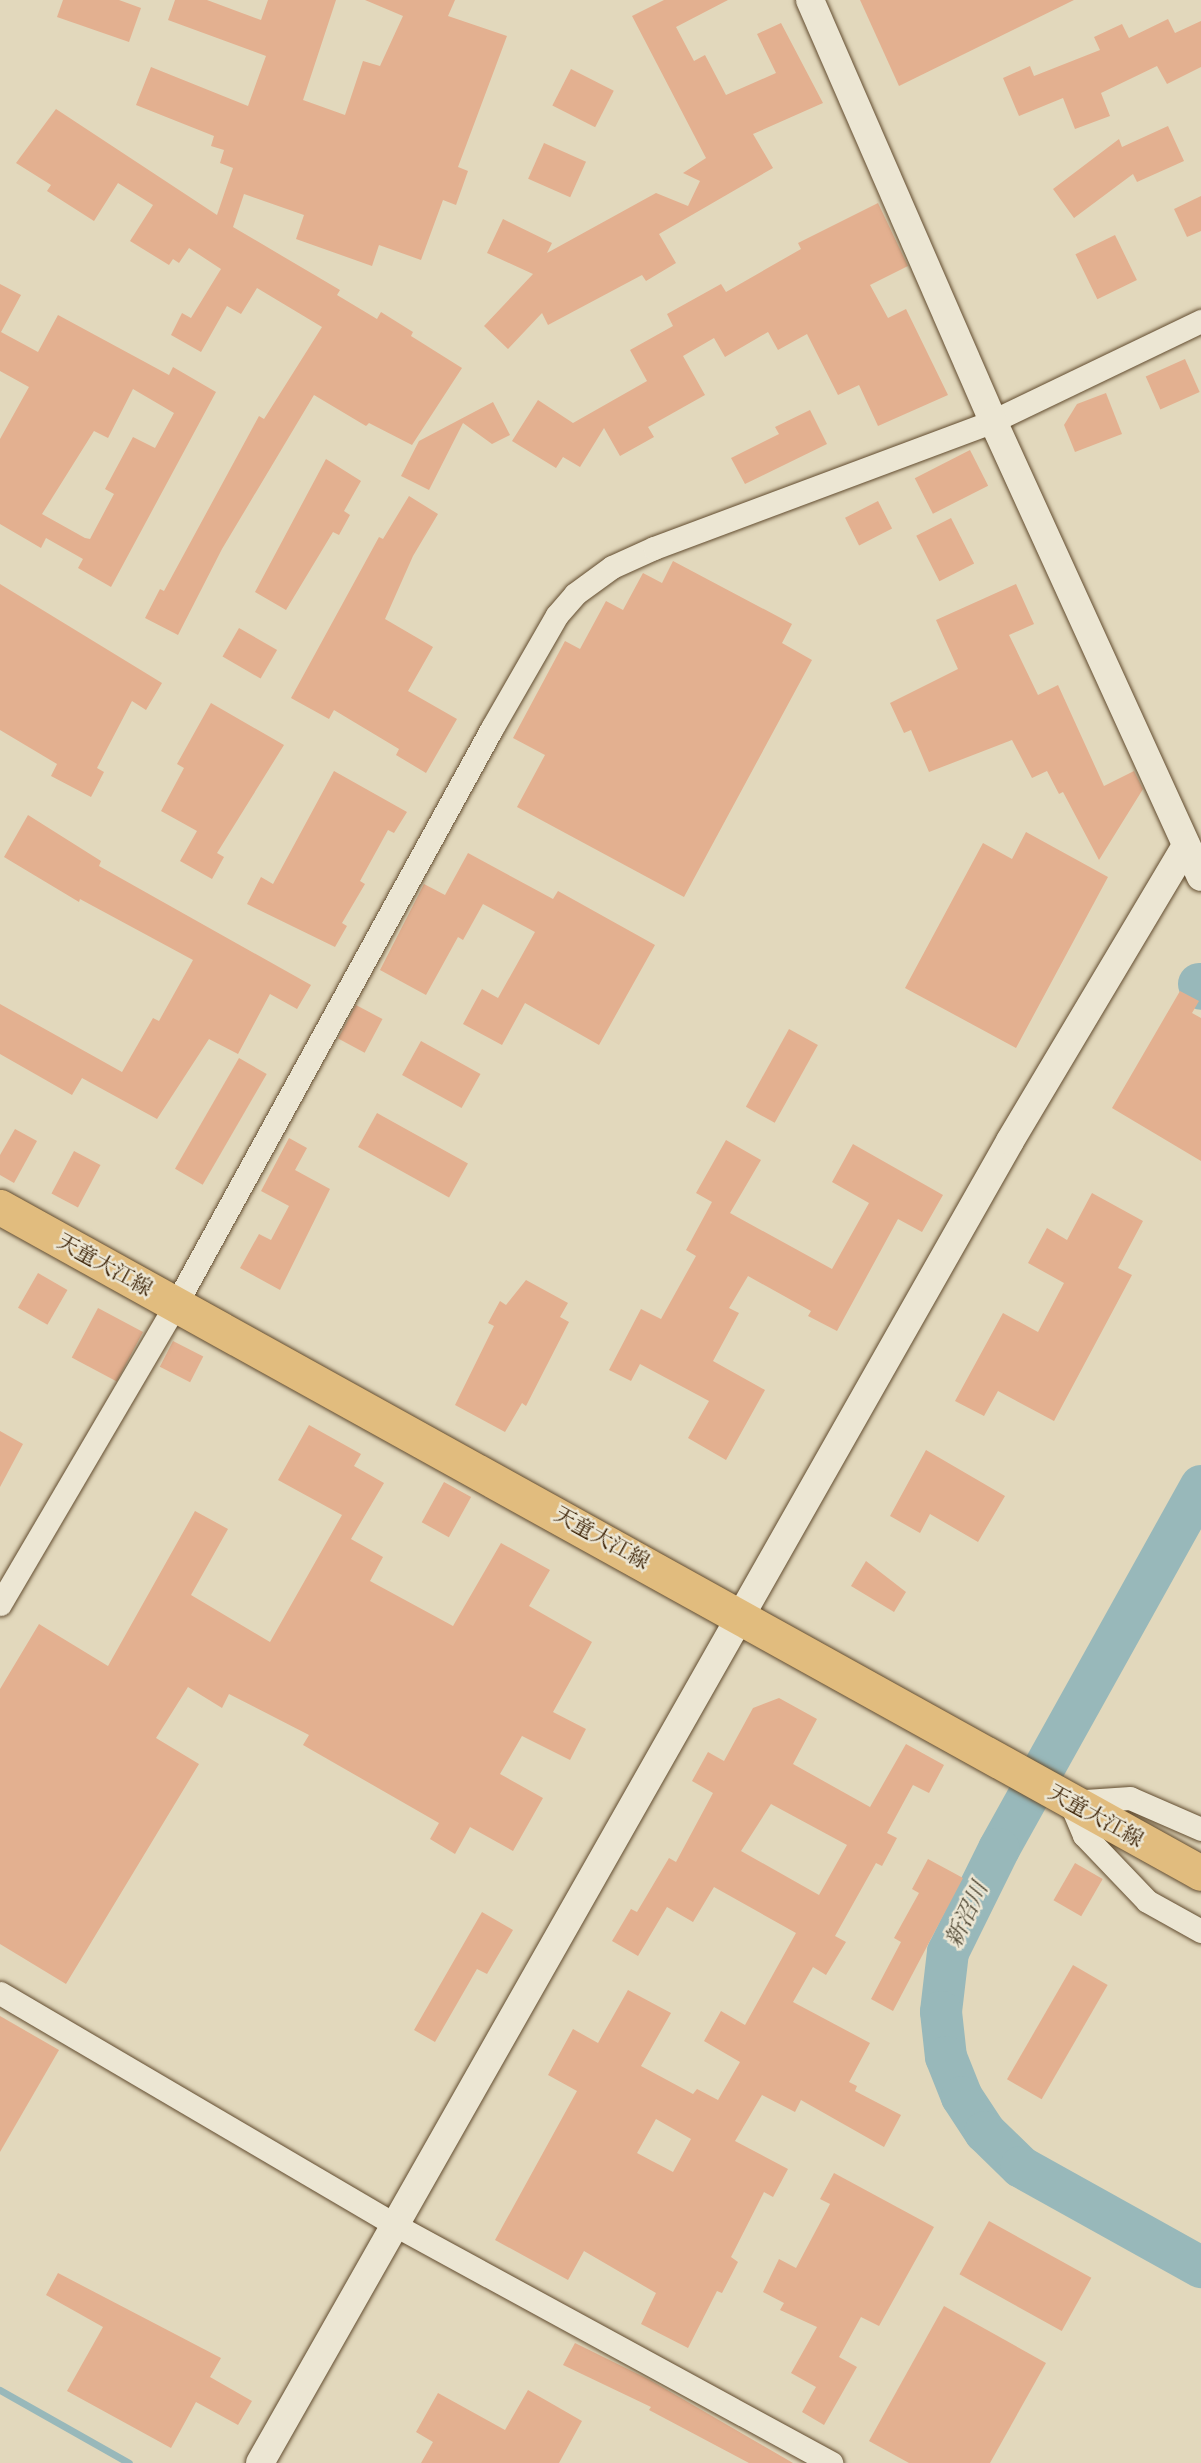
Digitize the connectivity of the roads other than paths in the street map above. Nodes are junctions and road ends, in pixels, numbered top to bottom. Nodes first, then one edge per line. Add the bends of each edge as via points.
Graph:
1 (810, 0) edge
2 (1201, 321) edge
3 (993, 421) junction
4 (1186, 846) junction
5 (1201, 877) edge
6 (0, 1207) edge
7 (176, 1304) junction
8 (0, 1604) edge
9 (744, 1616) junction
10 (1062, 1797) junction
11 (1201, 1829) edge
12 (1186, 1866) edge
13 (1201, 1931) edge
14 (0, 1993) edge
15 (395, 2225) junction
16 (260, 2463) edge
17 (831, 2463) edge

1 - 3 street
2 - 3 street
3 - 4 street
3 - 7 street via 654,548 612,567 575,594 557,615 473,762
4 - 5 street
4 - 9 street via 1010,1141
6 - 7 main road, 天童大江線
7 - 8 street
7 - 9 main road, 天童大江線
9 - 10 main road, 天童大江線
9 - 15 street
10 - 11 street via 1130,1798
10 - 12 main road, 天童大江線
10 - 13 street via 1084,1835 1147,1900
14 - 15 street
15 - 16 street
15 - 17 street

